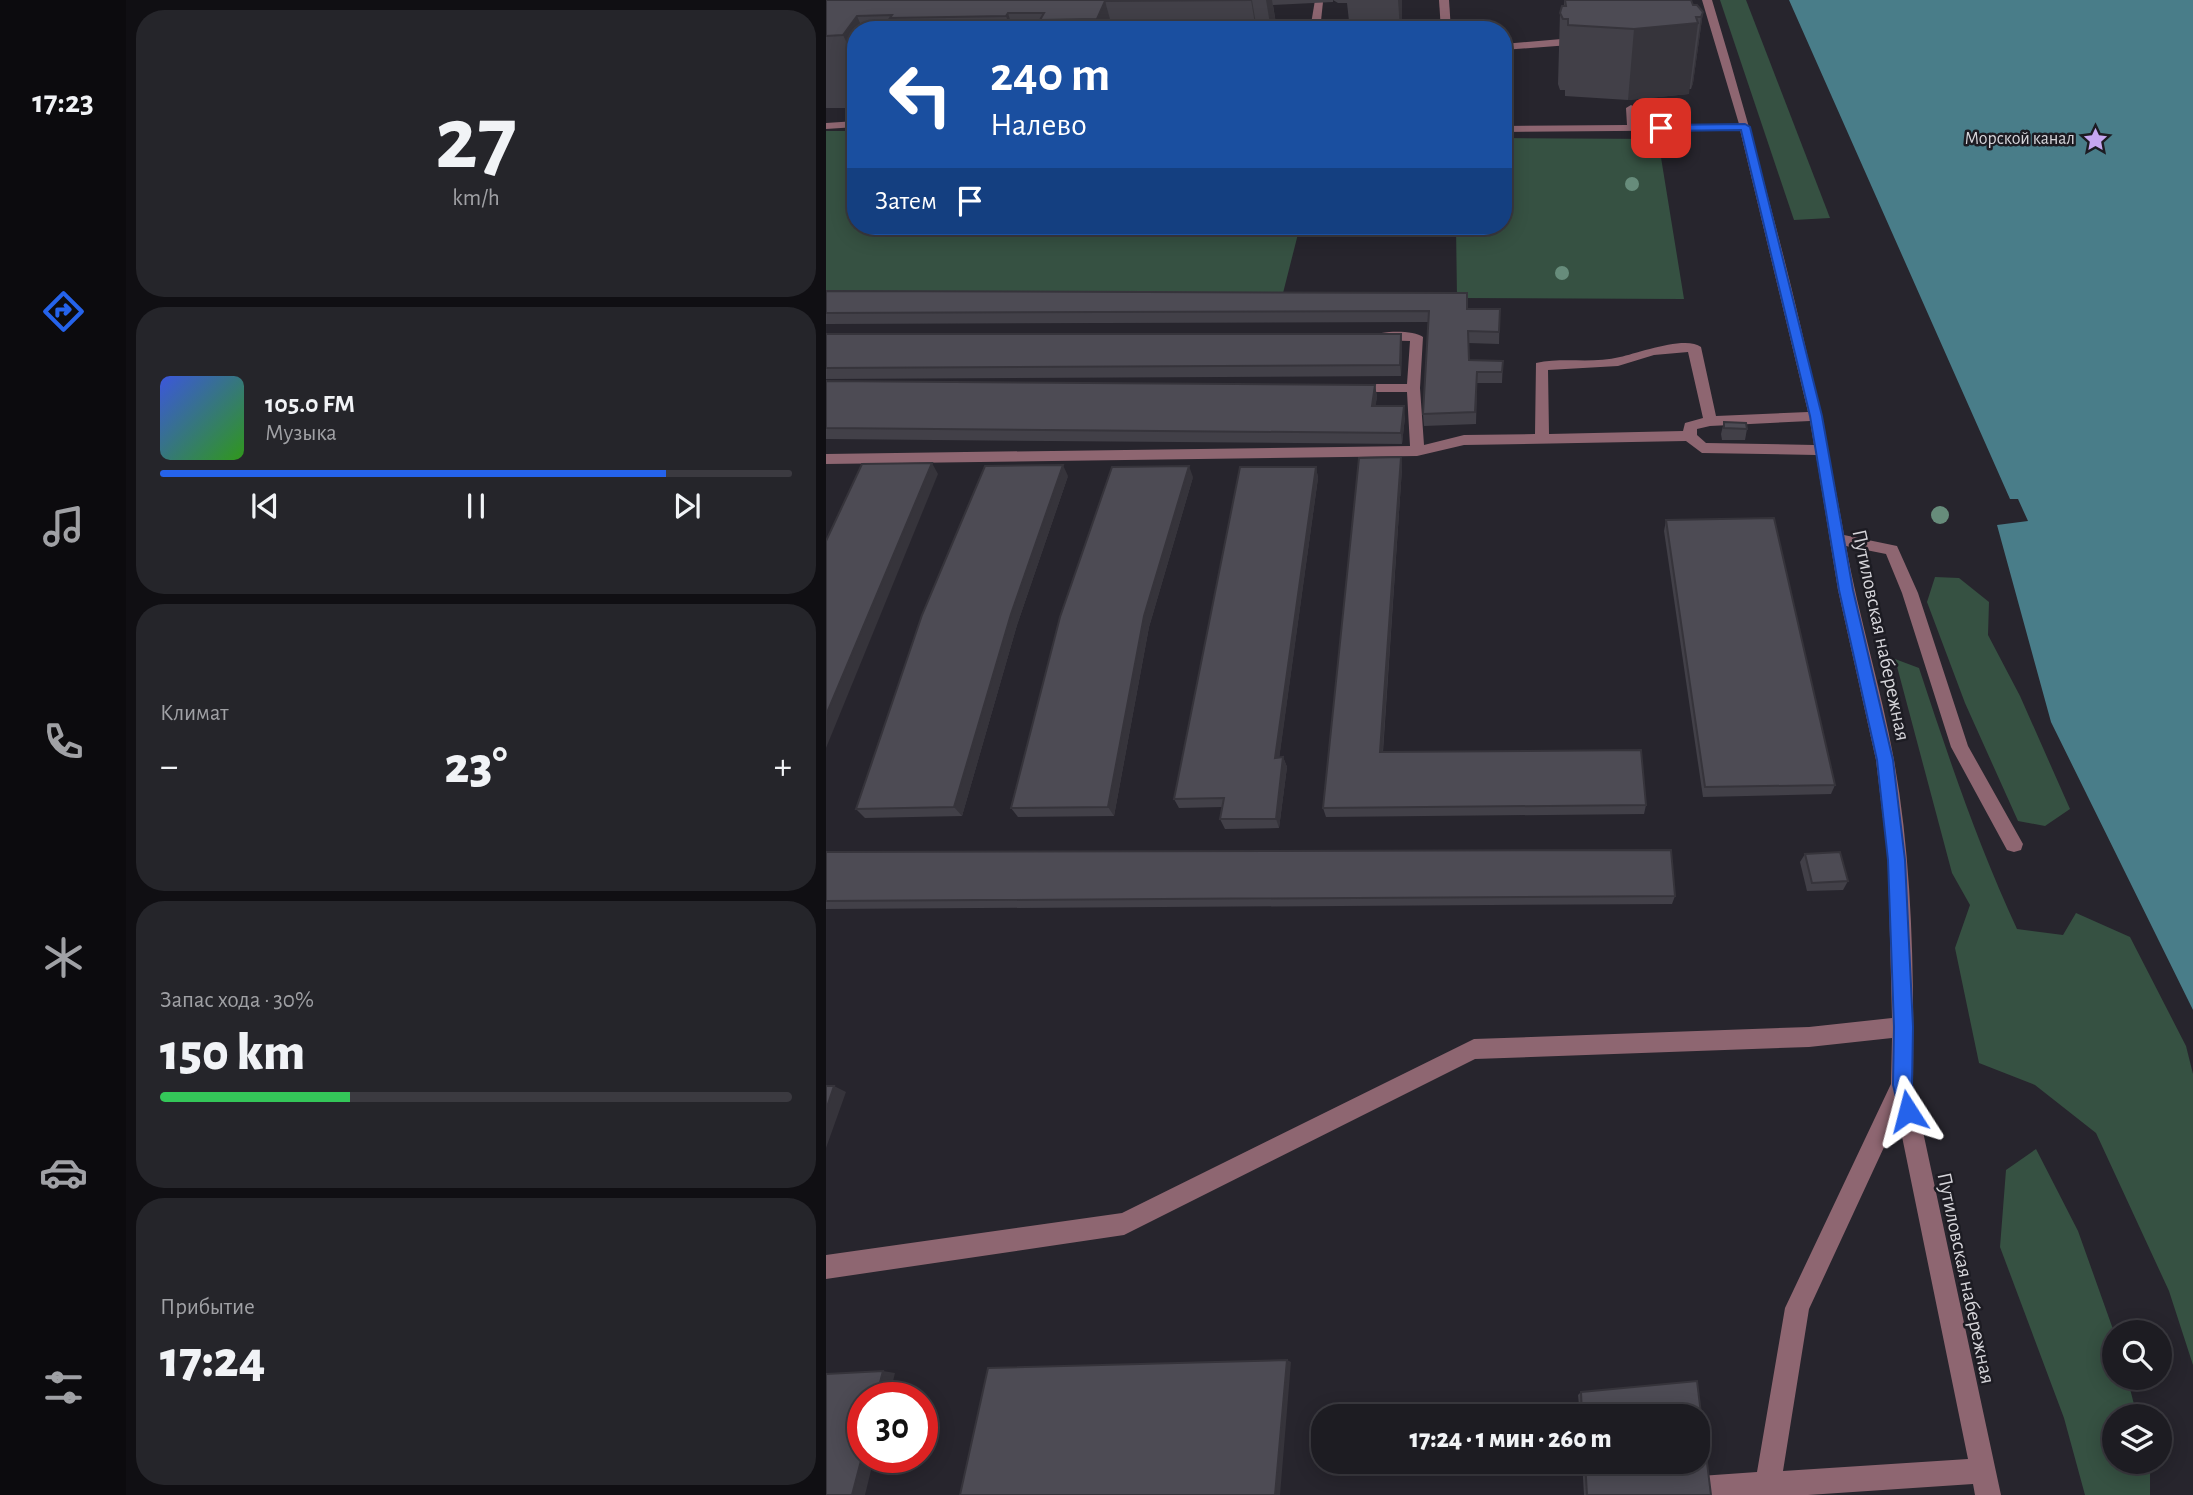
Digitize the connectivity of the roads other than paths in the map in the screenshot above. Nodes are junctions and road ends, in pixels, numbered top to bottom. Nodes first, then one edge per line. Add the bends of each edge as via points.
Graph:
1 (1444, 0) edge
2 (1707, 0) edge
3 (1318, 2) dead end
4 (1316, 21) edge
5 (1445, 21) edge
6 (1590, 41) edge
7 (1706, 41) dead end
8 (1719, 41) junction
9 (1512, 47) edge
10 (1631, 108) dead end
11 (847, 125) edge
12 (826, 126) edge
13 (1745, 127) junction
14 (1633, 128) junction
15 (1512, 129) edge
16 (1362, 337) edge
17 (1343, 387) edge
18 (1413, 388) junction
19 (1816, 416) junction
20 (1710, 421) junction
21 (1690, 436) junction
22 (1542, 439) junction
23 (1822, 450) junction
24 (1417, 451) junction
25 (826, 459) edge
26 (1837, 539) junction
27 (2014, 844) dead end
28 (1903, 1027) junction
29 (1902, 1085) junction
30 (826, 1267) edge
31 (1985, 1483) edge
32 (1768, 1486) junction
33 (1700, 1489) edge

1 - 5 street
2 - 8 street, Путиловская набережная
3 - 4 street
6 - 9 street
7 - 8 street
8 - 13 street, Путиловская набережная
10 - 14 street
11 - 12 street
13 - 14 street
13 - 19 street, Путиловская набережная
14 - 15 street
16 - 18 street via 1417,337
17 - 18 street
18 - 24 street
19 - 20 street
19 - 23 street, Путиловская набережная
20 - 21 street via 1690,426
20 - 22 street via 1694,347 1653,351 1618,362 1541,366
21 - 22 street
21 - 23 street via 1702,449
22 - 24 street via 1464,440
23 - 26 street, Путиловская набережная
24 - 25 street
26 - 27 street via 1892,550 1960,747
26 - 28 street, Путиловская набережная via 1885,760 1897,860
28 - 29 street, Путиловская набережная
28 - 30 street via 1809,1037 1474,1049 1124,1224
29 - 31 street, Путиловская набережная
29 - 32 street via 1797,1308
31 - 32 street
32 - 33 street

